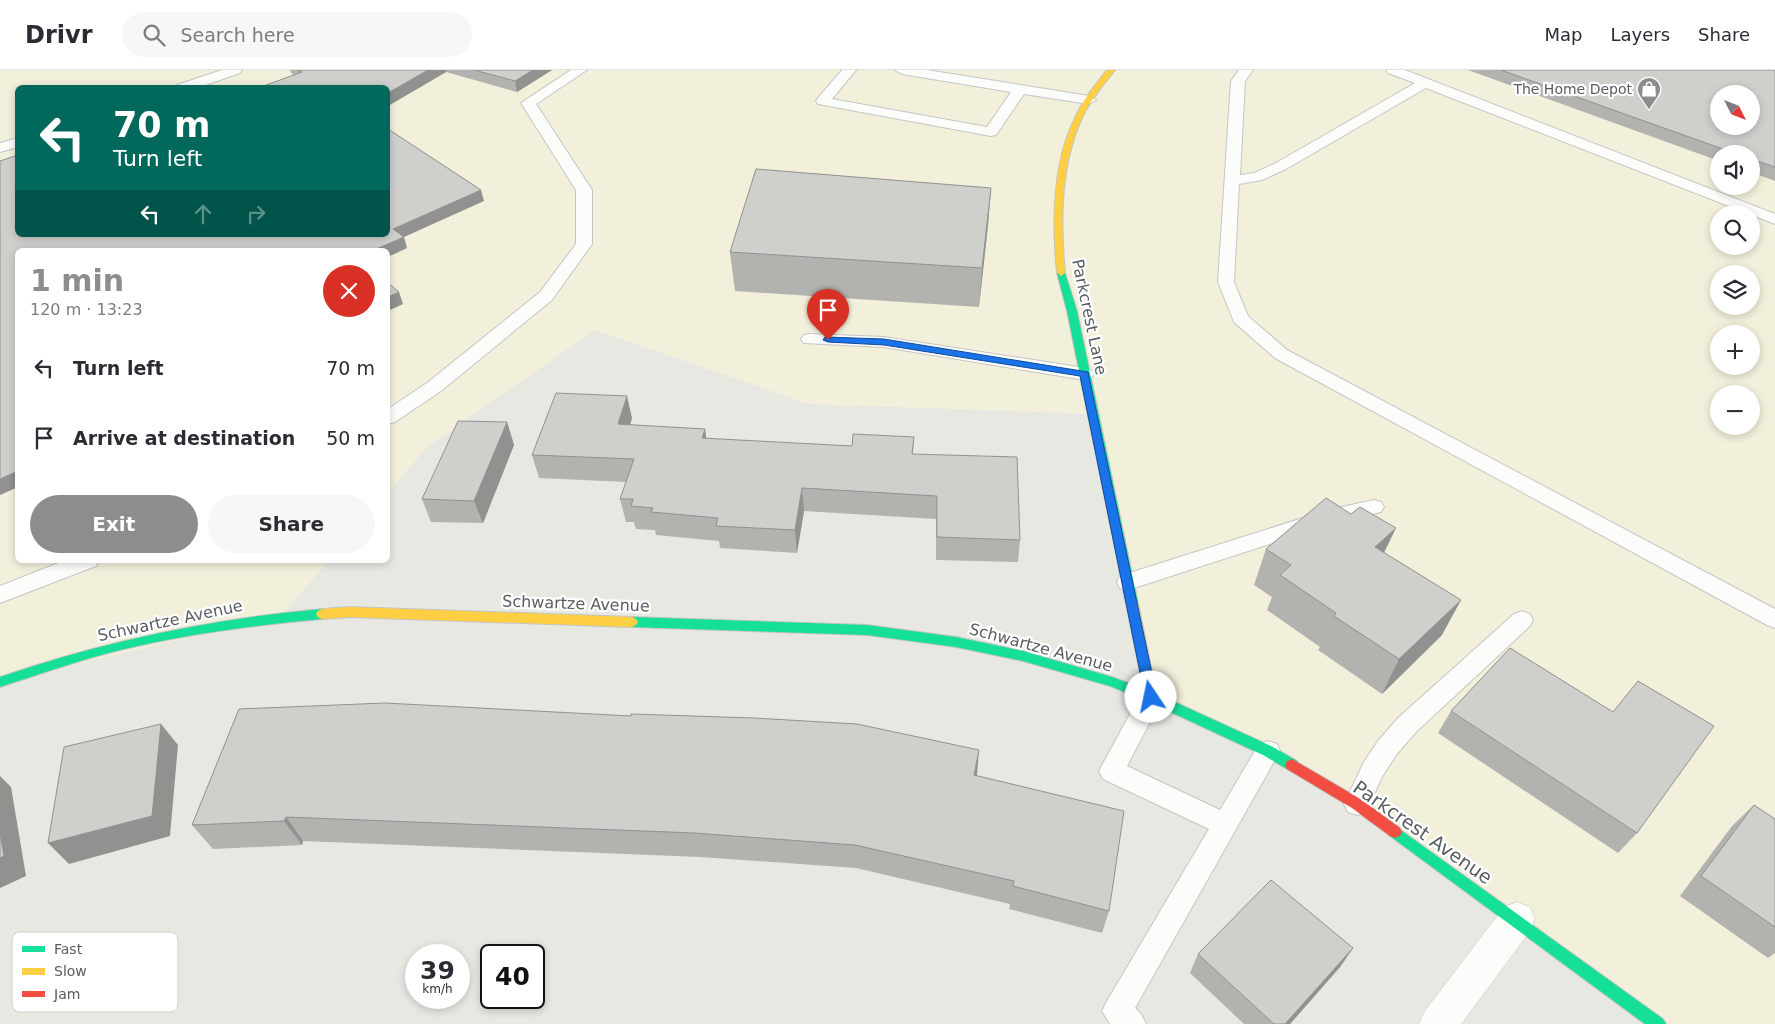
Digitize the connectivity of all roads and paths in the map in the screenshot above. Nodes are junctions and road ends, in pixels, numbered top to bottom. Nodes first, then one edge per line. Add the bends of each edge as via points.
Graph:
1 (235, 70) edge
2 (580, 70) edge
3 (850, 70) edge
4 (902, 70) edge
5 (990, 70) edge
6 (1111, 70) edge
7 (1246, 70) edge
8 (1393, 70) edge
9 (980, 82) junction
10 (1425, 83) junction
11 (191, 85) edge
12 (1020, 89) junction
13 (1089, 100) junction
14 (15, 143) edge
15 (0, 148) edge
16 (1232, 180) junction
17 (1775, 219) edge
18 (810, 338) dead end
19 (1085, 374) junction
20 (390, 417) edge
21 (1374, 507) dead end
22 (80, 563) edge
23 (1128, 582) junction
24 (0, 595) edge
25 (1775, 619) edge
26 (1522, 620) dead end
27 (0, 682) edge
28 (1151, 697) junction
29 (1268, 751) junction
30 (1357, 804) junction
31 (1224, 824) junction
32 (1517, 919) junction
33 (1131, 1024) edge
34 (1438, 1024) edge
35 (1658, 1024) edge

1 - 11 lane
2 - 20 lane via 528,103 584,190 584,244 546,296 434,387
3 - 12 lane via 823,101 991,132
4 - 9 lane
5 - 9 lane
6 - 13 street, Parkcrest Lane
7 - 16 lane via 1238,82
8 - 10 lane
9 - 12 lane
10 - 16 lane via 1282,166 1256,177
10 - 17 lane
12 - 13 lane
13 - 19 street, Parkcrest Lane via 1074,128 1064,163 1058,235 1062,272
14 - 15 lane
16 - 25 lane via 1226,282 1240,318 1281,354
18 - 19 lane via 884,342
19 - 23 street, Parkcrest Lane
21 - 23 lane via 1336,515
22 - 24 lane
23 - 28 street, Parkcrest Lane
26 - 30 lane via 1407,725 1373,770
27 - 28 street, Schwartze Avenue via 112,646 210,625 350,612 867,630 956,642 1023,656
28 - 29 street, Parkcrest Avenue
28 - 31 lane via 1112,771
29 - 30 street, Parkcrest Avenue
29 - 31 lane
30 - 32 street, Parkcrest Avenue
31 - 33 lane via 1117,1011
32 - 34 street
32 - 35 street, Parkcrest Avenue

